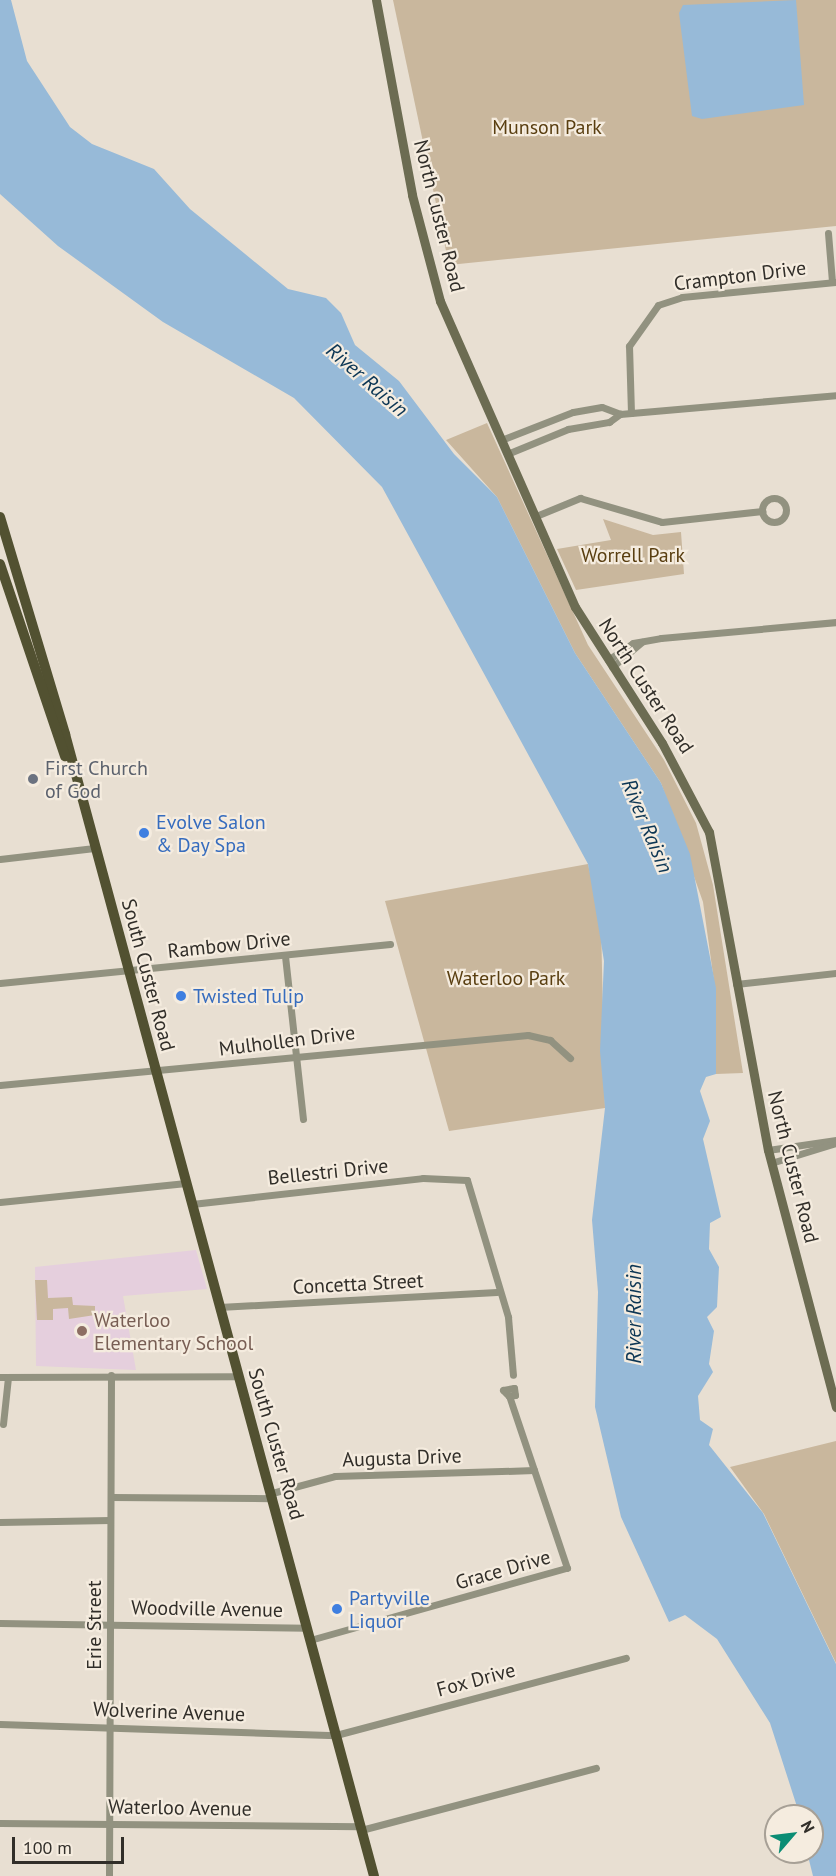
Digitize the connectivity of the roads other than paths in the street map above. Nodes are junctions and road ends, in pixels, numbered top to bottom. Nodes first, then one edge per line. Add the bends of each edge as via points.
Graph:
1 (376, 0) edge
2 (828, 233) dead end
3 (834, 282) edge
4 (836, 394) edge
5 (631, 412) junction
6 (620, 414) junction
7 (501, 440) junction
8 (507, 454) junction
9 (762, 511) dead end
10 (536, 516) junction
11 (0, 517) edge
12 (0, 564) edge
13 (836, 622) edge
14 (610, 664) junction
15 (94, 848) junction
16 (0, 859) edge
17 (390, 944) dead end
18 (285, 956) junction
19 (128, 971) junction
20 (836, 974) edge
21 (0, 983) edge
22 (736, 984) junction
23 (570, 1058) dead end
24 (296, 1061) junction
25 (154, 1070) junction
26 (0, 1086) edge
27 (303, 1119) dead end
28 (836, 1142) edge
29 (768, 1150) junction
30 (771, 1163) junction
31 (186, 1183) junction
32 (0, 1202) edge
33 (192, 1204) junction
34 (498, 1292) junction
35 (219, 1306) junction
36 (111, 1375) junction
37 (513, 1375) dead end
38 (238, 1376) junction
39 (4, 1377) edge
40 (509, 1396) dead end
41 (836, 1407) edge
42 (3, 1424) dead end
43 (534, 1470) junction
44 (273, 1496) junction
45 (111, 1497) junction
46 (110, 1520) junction
47 (0, 1522) edge
48 (0, 1623) edge
49 (111, 1624) junction
50 (306, 1628) junction
51 (310, 1640) junction
52 (626, 1658) dead end
53 (0, 1724) edge
54 (110, 1725) junction
55 (336, 1735) junction
56 (596, 1768) dead end
57 (0, 1823) edge
58 (109, 1824) junction
59 (361, 1828) junction
60 (109, 1876) edge
61 (374, 1876) edge

1 - 7 street, North Custer Road via 427,256
2 - 3 street
3 - 5 street, Crampton Drive via 682,297 658,305 629,346
4 - 5 street
5 - 6 street
6 - 7 street via 602,407 573,412
6 - 8 street via 609,422 568,429
7 - 8 street, North Custer Road
8 - 10 street, North Custer Road
9 - 10 street via 662,522 580,498
10 - 14 street, North Custer Road via 575,607
11 - 15 main road, South Custer Road
12 - 15 main road, South Custer Road
13 - 14 street via 642,642
14 - 22 street, North Custer Road via 688,787 709,832
15 - 16 street
15 - 19 main road, South Custer Road
17 - 18 street, Rambow Drive
18 - 19 street, Rambow Drive
18 - 24 street
19 - 21 street, Rambow Drive
19 - 25 main road, South Custer Road
20 - 22 street
22 - 29 street, North Custer Road
23 - 24 street, Mulhollen Drive via 550,1040 528,1035 365,1048
24 - 25 street, Mulhollen Drive
24 - 27 street
25 - 26 street, Mulhollen Drive
25 - 31 main road, South Custer Road
28 - 29 street
28 - 30 street
29 - 30 street, North Custer Road
30 - 41 street, North Custer Road
31 - 32 street
31 - 33 main road, South Custer Road
33 - 34 street, Bellestri Drive via 423,1178 467,1180
33 - 35 main road, South Custer Road
34 - 35 street, Concetta Street
34 - 37 street via 508,1317
35 - 38 main road, South Custer Road
36 - 38 street
36 - 39 street
36 - 45 street, Erie Street
38 - 44 main road, South Custer Road
39 - 42 street
40 - 43 street
43 - 44 street, Augusta Drive via 335,1476
43 - 51 street, Grace Drive via 567,1568
44 - 45 street, Augusta Drive
44 - 50 main road, South Custer Road
45 - 46 street, Erie Street
46 - 47 street
46 - 49 street, Erie Street
48 - 49 street, Woodville Avenue
49 - 50 street, Woodville Avenue
49 - 54 street, Erie Street
50 - 51 main road, South Custer Road
51 - 55 main road, South Custer Road
52 - 55 street, Fox Drive
53 - 54 street, Wolverine Avenue
54 - 55 street, Wolverine Avenue
54 - 58 street, Erie Street
55 - 59 main road, South Custer Road
56 - 59 street, Waterloo Avenue
57 - 58 street, Waterloo Avenue
58 - 59 street, Waterloo Avenue
58 - 60 street, Erie Street
59 - 61 main road, South Custer Road

